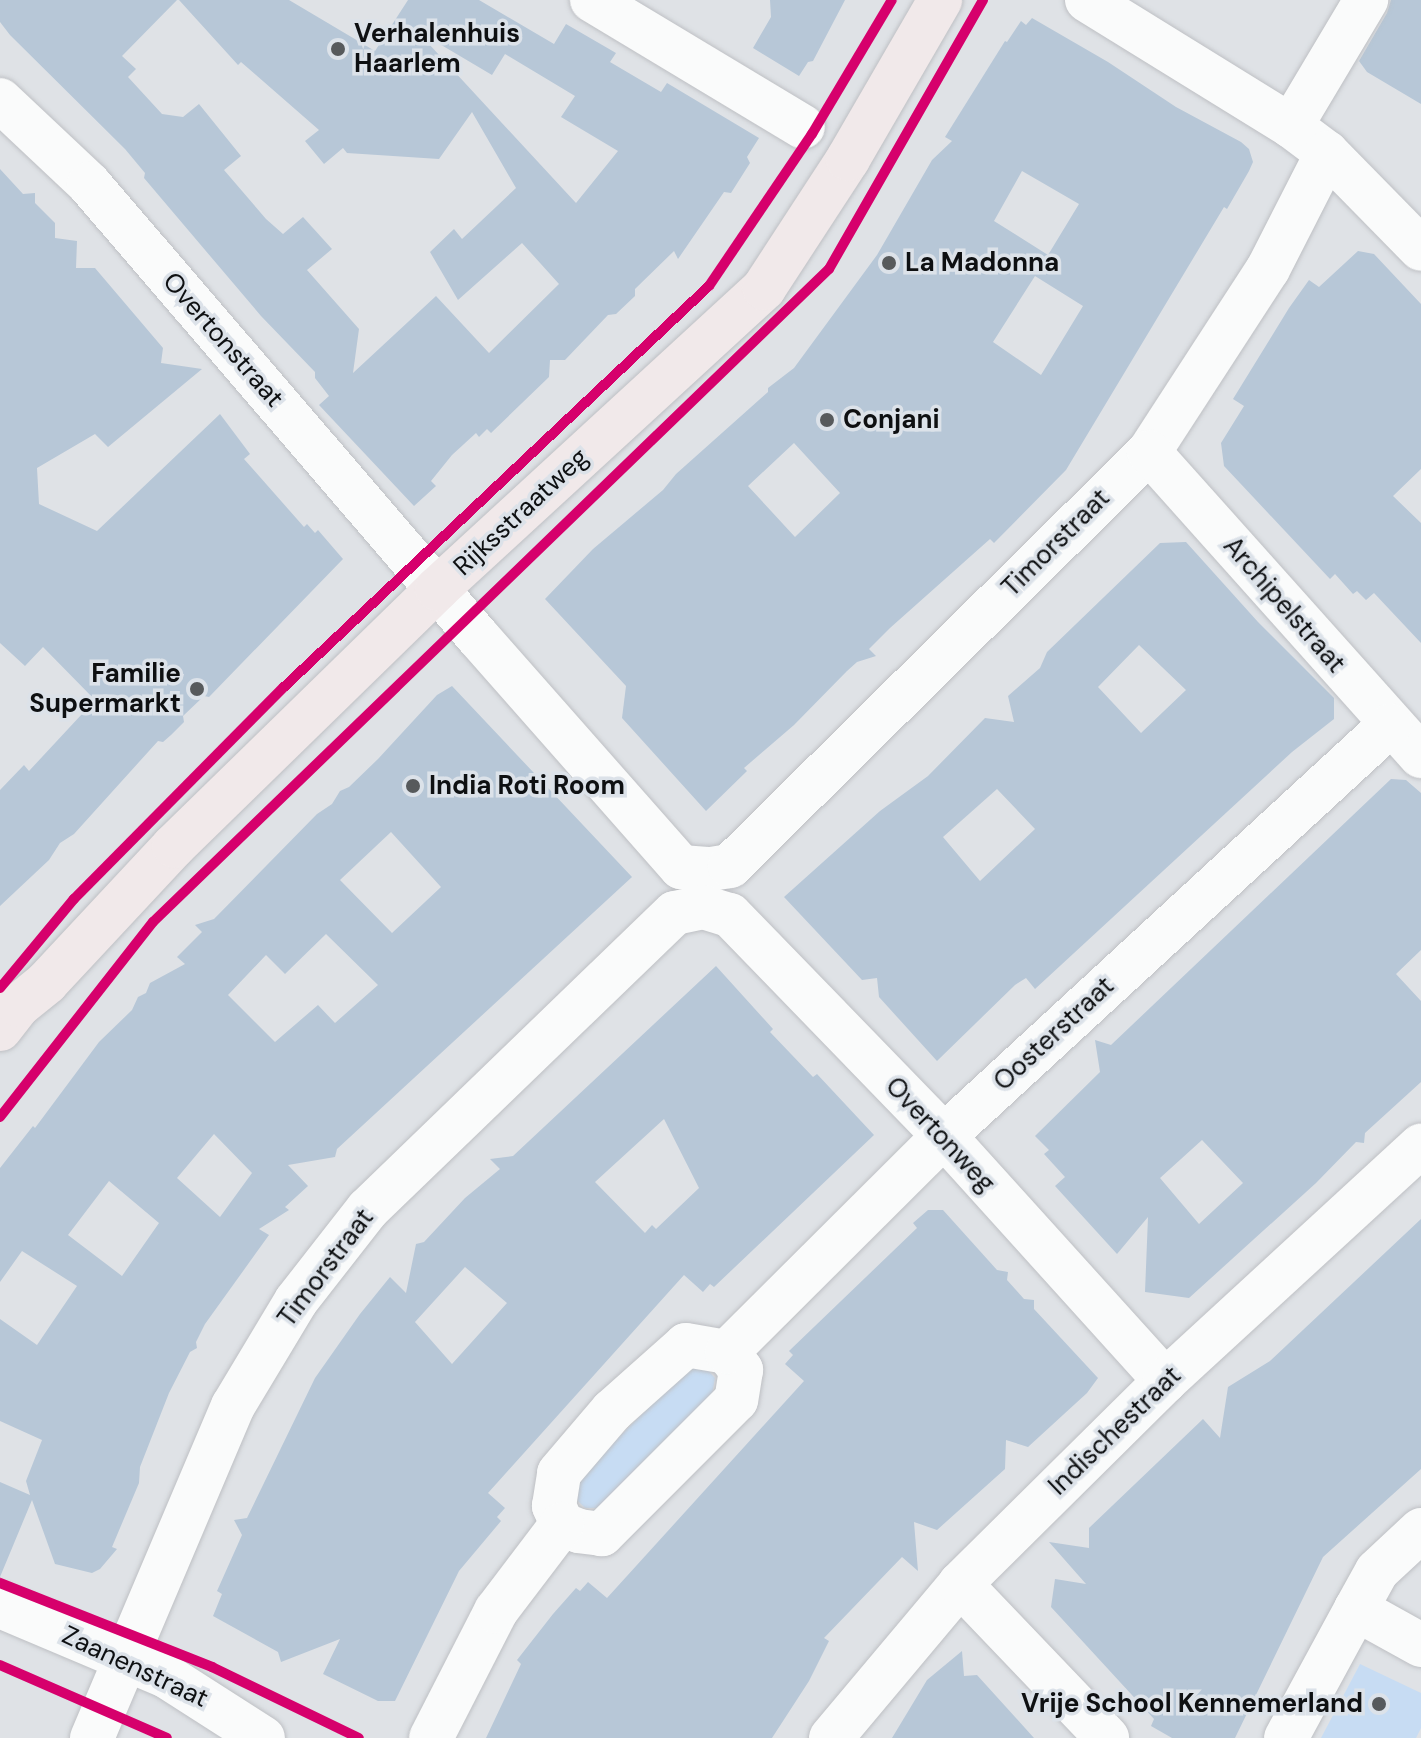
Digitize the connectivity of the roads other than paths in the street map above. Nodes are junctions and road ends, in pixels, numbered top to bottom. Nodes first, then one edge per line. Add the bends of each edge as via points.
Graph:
1 (592, 0) edge
2 (940, 0) edge
3 (1087, 0) edge
4 (1366, 0) edge
5 (0, 100) edge
6 (1291, 126) junction
7 (803, 127) dead end
8 (1327, 153) junction
9 (1421, 249) edge
10 (1149, 452) junction
11 (437, 589) junction
12 (1390, 725) junction
13 (1421, 756) edge
14 (707, 888) junction
15 (47, 982) junction
16 (0, 1029) edge
17 (0, 1057) edge
18 (944, 1136) junction
19 (1421, 1146) edge
20 (727, 1352) junction
21 (1165, 1381) junction
22 (562, 1524) junction
23 (1421, 1530) edge
24 (960, 1584) junction
25 (2, 1609) edge
26 (1356, 1609) junction
27 (1421, 1645) edge
28 (119, 1672) junction
29 (92, 1738) edge
30 (261, 1738) edge
31 (431, 1738) edge
32 (831, 1738) edge
33 (1107, 1738) edge
34 (1286, 1738) edge

1 - 7 street
2 - 11 main road, Rijksstraatweg via 808,225 764,288
3 - 6 street
4 - 6 street
5 - 11 street, Overtonstraat via 89,184
6 - 8 street
8 - 9 street
8 - 10 street, Timorstraat via 1268,269
10 - 12 street, Archipelstraat
10 - 14 street, Timorstraat
11 - 14 street, Overtonweg via 681,867
11 - 15 main road, Rijksstraatweg via 174,846
12 - 13 street, Archipelstraat
12 - 18 street, Oosterstraat
14 - 18 street, Overtonweg
14 - 28 street, Timorstraat via 368,1209 305,1289 233,1406
15 - 16 main road, Rijksstraatweg
15 - 17 main road, Rijksstraatweg via 32,1014
18 - 20 street, Oosterstraat
18 - 21 street, Overtonweg
19 - 21 street, Indischestraat
20 - 22 street via 686,1345 612,1411 559,1473 554,1506
20 - 22 street via 741,1370 736,1400 602,1534
21 - 24 street, Indischestraat
22 - 31 street via 496,1611
23 - 26 street via 1377,1571
24 - 32 street, Indischestraat
24 - 33 street
25 - 28 street, Zaanenstraat
26 - 27 street
26 - 34 street
28 - 29 street, Timorstraat
28 - 30 street, Zaanenstraat via 166,1676

